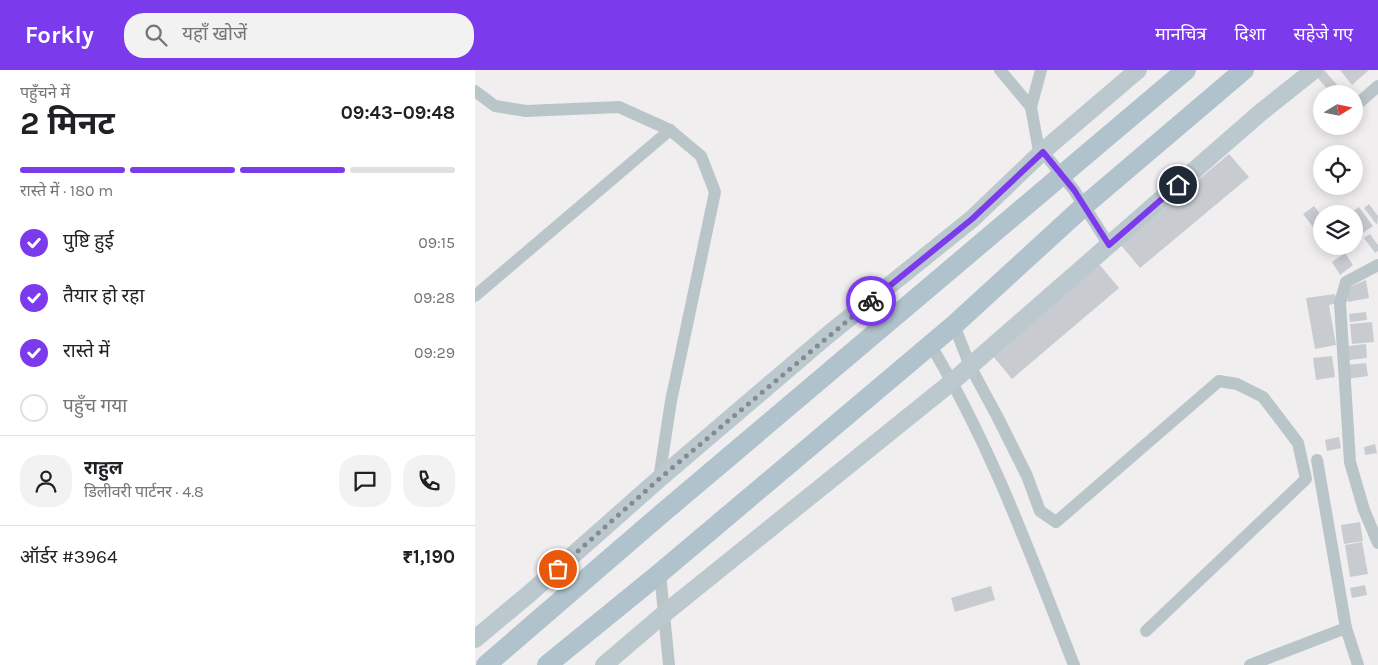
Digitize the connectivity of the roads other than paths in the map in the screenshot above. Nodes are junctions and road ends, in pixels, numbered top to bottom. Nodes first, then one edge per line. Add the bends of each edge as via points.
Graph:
1 (1000, 70) edge
2 (1041, 70) edge
3 (1138, 70) edge
4 (1186, 70) edge
5 (1244, 70) edge
6 (1314, 70) edge
7 (1378, 86) edge
8 (475, 91) edge
9 (1363, 99) edge
10 (1031, 107) junction
11 (670, 130) junction
12 (1043, 152) junction
13 (1061, 174) junction
14 (1084, 206) junction
15 (1109, 245) junction
16 (1378, 265) edge
17 (475, 296) edge
18 (954, 325) junction
19 (930, 344) junction
20 (969, 366) junction
21 (953, 381) junction
22 (1317, 460) dead end
23 (659, 479) junction
24 (1378, 543) edge
25 (660, 573) junction
26 (665, 613) junction
27 (1346, 628) junction
28 (1146, 631) dead end
29 (475, 639) edge
30 (486, 665) edge
31 (547, 665) edge
32 (604, 665) edge
33 (669, 665) edge
34 (1074, 665) edge
35 (1250, 665) edge
36 (1358, 665) edge

1 - 10 street
2 - 10 street
3 - 12 street
4 - 13 main road
5 - 14 main road
6 - 15 street
7 - 9 street
8 - 11 street via 495,106 527,111 619,107
10 - 12 street via 1038,146
11 - 17 street
11 - 23 street via 701,156 715,192 673,391
12 - 13 street
12 - 23 street via 972,219 829,334
13 - 14 street
13 - 30 main road
14 - 15 street
14 - 18 main road
15 - 20 street
16 - 24 street via 1346,282 1340,303 1350,462
18 - 19 main road
18 - 20 street
19 - 21 street
19 - 25 main road
20 - 21 street
20 - 28 street via 1027,476 1040,511 1057,522 1219,381 1237,384 1263,397 1298,443 1306,479
21 - 26 street
21 - 34 street via 1014,515
22 - 27 street
23 - 29 street
25 - 26 street
25 - 31 main road
26 - 32 street
26 - 33 street
27 - 35 street
27 - 36 street

